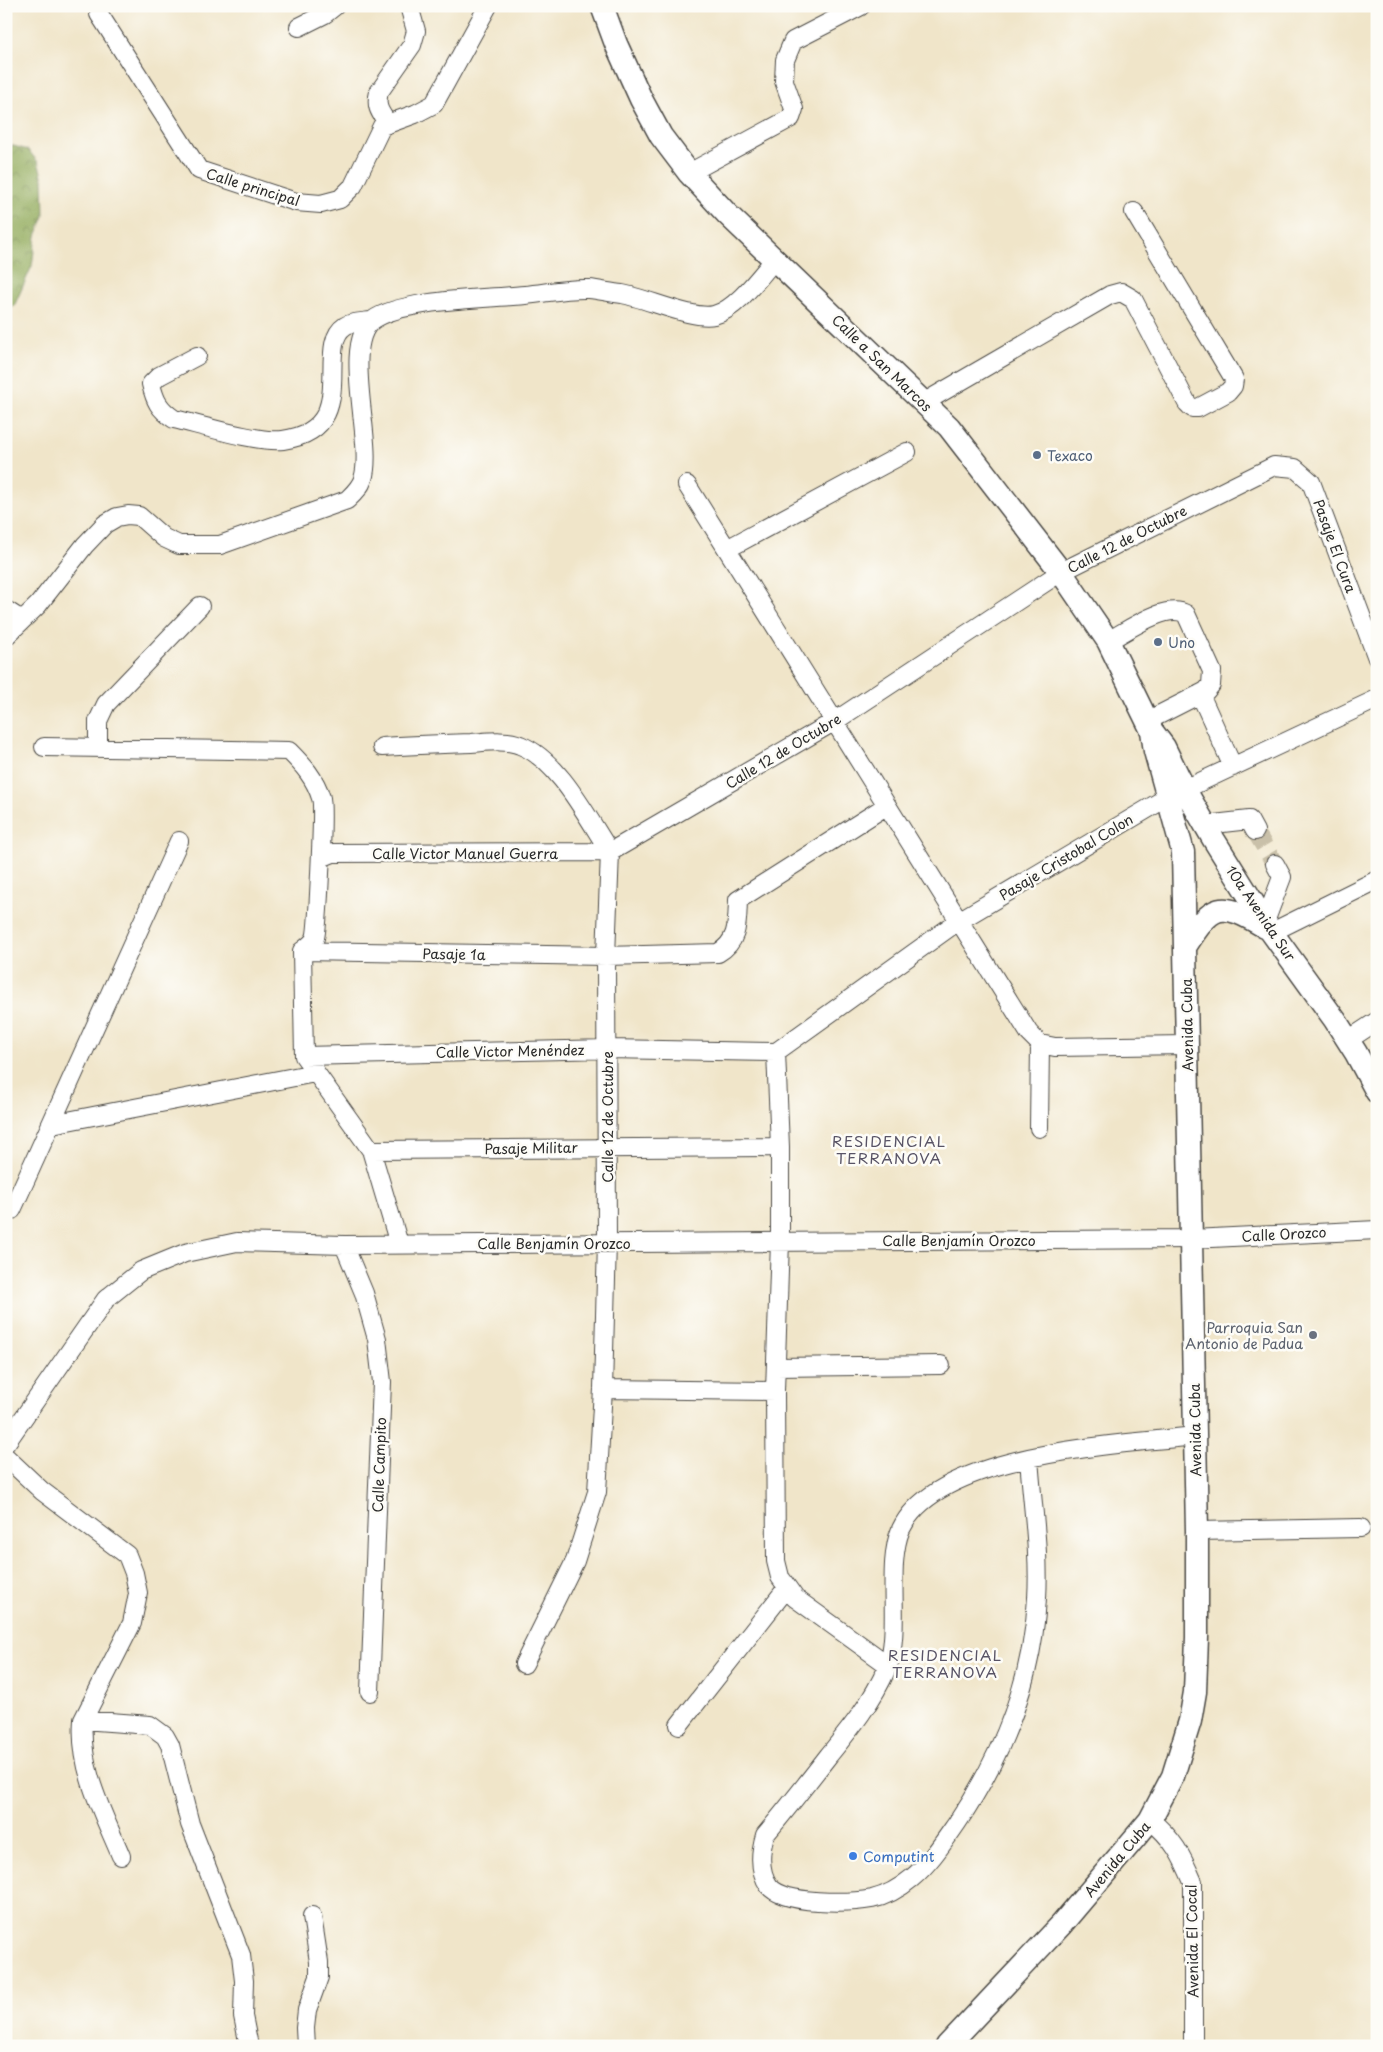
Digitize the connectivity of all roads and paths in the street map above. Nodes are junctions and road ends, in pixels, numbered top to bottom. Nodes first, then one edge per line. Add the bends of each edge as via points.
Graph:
1 (335, 6) edge
2 (409, 6) edge
3 (488, 6) edge
4 (602, 6) edge
5 (861, 6) edge
6 (99, 14) dead end
7 (299, 27) dead end
8 (388, 124) junction
9 (689, 173) junction
10 (1134, 212) dead end
11 (775, 259) junction
12 (371, 321) junction
13 (197, 356) dead end
14 (923, 402) junction
15 (907, 452) dead end
16 (1295, 468) joint
17 (687, 485) dead end
18 (727, 549) junction
19 (1061, 572) junction
20 (200, 606) dead end
21 (6, 610) edge
22 (24, 618) junction
23 (6, 636) edge
24 (1108, 641) junction
25 (1377, 658) edge
26 (1200, 694) junction
27 (1377, 698) edge
28 (835, 721) junction
29 (1150, 726) junction
30 (382, 746) dead end
31 (44, 747) dead end
32 (98, 748) junction
33 (1232, 767) junction
34 (1176, 794) junction
35 (886, 806) junction
36 (1205, 825) junction
37 (1255, 831) tunnel mouth
38 (179, 841) dead end
39 (610, 852) junction
40 (322, 858) junction
41 (1275, 864) tunnel mouth
42 (1377, 880) edge
43 (957, 922) junction
44 (1269, 928) junction
45 (1185, 947) junction
46 (302, 952) junction
47 (606, 956) junction
48 (1377, 1021) edge
49 (1348, 1040) junction
50 (1040, 1044) junction
51 (1187, 1045) junction
52 (608, 1049) junction
53 (776, 1052) junction
54 (304, 1056) junction
55 (315, 1073) junction
56 (1377, 1092) edge
57 (52, 1124) junction
58 (1039, 1128) dead end
59 (608, 1147) junction
60 (780, 1147) junction
61 (371, 1150) junction
62 (12, 1210) dead end
63 (1377, 1230) edge
64 (1192, 1239) junction
65 (780, 1241) junction
66 (607, 1242) junction
67 (399, 1244) junction
68 (344, 1245) junction
69 (941, 1365) dead end
70 (776, 1367) junction
71 (603, 1389) junction
72 (775, 1391) junction
73 (1194, 1436) junction
74 (6, 1443) edge
75 (6, 1457) edge
76 (1029, 1458) junction
77 (1361, 1528) dead end
78 (1197, 1531) junction
79 (786, 1589) junction
80 (524, 1664) dead end
81 (888, 1665) junction
82 (370, 1692) dead end
83 (83, 1720) junction
84 (679, 1725) dead end
85 (1150, 1820) junction
86 (121, 1856) dead end
87 (312, 1916) dead end
88 (249, 2046) edge
89 (306, 2046) edge
90 (947, 2046) edge
91 (1193, 2046) edge

1 - 7 street
2 - 8 street via 416,31 412,45 378,92 377,109
3 - 8 street, Calle principal via 434,104
4 - 9 main road, Calle a San Marcos via 641,99 662,136
5 - 9 street via 793,41 785,60 784,81 794,108 791,118
6 - 8 street, Calle principal via 199,170 296,202 321,204 340,199 353,186 374,139 382,126
9 - 11 main road, Calle a San Marcos
10 - 14 street via 1234,379 1228,392 1192,408 1133,299 1120,292
11 - 12 street via 739,299 714,315 696,315 626,295 589,289 417,305
11 - 14 main road, Calle a San Marcos
12 - 13 street via 346,325 333,343 333,392 328,411 302,434 282,440 174,419 162,411 155,401 151,384 159,376
12 - 22 street via 362,334 358,358 365,468 358,490 347,500 220,545 179,545 164,538 139,516 116,517 85,545
14 - 19 main road, Calle a San Marcos via 949,427
15 - 18 street
16 - 19 street, Calle 12 de Octubre via 1274,466
16 - 25 street, Pasaje El Cura via 1311,482
17 - 18 street
18 - 28 street
19 - 24 main road, Calle a San Marcos
19 - 28 street, Calle 12 de Octubre
20 - 32 street via 106,704 98,721
21 - 22 street via 16,618
22 - 23 street
24 - 26 street via 1153,616 1180,610 1186,614 1212,671 1211,685
24 - 29 main road, Calle a San Marcos
26 - 29 street
26 - 33 street
27 - 33 street, Pasaje Cristobal Colon
28 - 35 street
28 - 39 street, Calle 12 de Octubre
29 - 34 main road, Avenida Cuba via 1155,751
30 - 39 street via 518,744 547,763
31 - 32 street
32 - 40 street via 290,750 311,774 322,799
33 - 34 street, Pasaje Cristobal Colon
34 - 36 main road, 10a Avenida Sur
34 - 43 street, Pasaje Cristobal Colon
34 - 45 main road, Avenida Cuba via 1183,852
35 - 43 street
35 - 47 street, Pasaje 1a via 738,900 735,936 728,948 718,953
36 - 37 street via 1248,820
36 - 44 main road, 10a Avenida Sur
38 - 57 street
39 - 40 street, Calle Victor Manuel Guerra via 333,854
39 - 47 street, Calle 12 de Octubre
40 - 46 street via 318,868 318,928 314,940
41 - 44 street via 1282,877
42 - 44 street
43 - 50 street via 1029,1033
43 - 53 street, Pasaje Cristobal Colon
44 - 45 main road via 1236,910 1216,911 1200,922
44 - 49 main road, 10a Avenida Sur
45 - 51 main road, Avenida Cuba
46 - 47 street, Pasaje 1a
46 - 54 street
47 - 52 street, Calle 12 de Octubre
48 - 49 street
49 - 56 main road, 10a Avenida Sur
50 - 51 street via 1055,1047
50 - 58 street
51 - 64 main road, Avenida Cuba
52 - 53 street, Calle Victor Menéndez
52 - 54 street, Calle Victor Menéndez
52 - 59 street, Calle 12 de Octubre
53 - 60 street
54 - 55 street
55 - 57 street
55 - 61 street
57 - 62 street
59 - 60 street, Pasaje Militar
59 - 61 street, Pasaje Militar
59 - 66 street, Calle 12 de Octubre
60 - 65 street
61 - 67 street
63 - 64 street, Calle Orozco
64 - 65 street, Calle Benjamín Orozco
64 - 73 main road, Avenida Cuba
65 - 66 street, Calle Benjamín Orozco
65 - 70 street
66 - 67 street, Calle Benjamín Orozco
66 - 71 street, Calle 12 de Octubre
67 - 68 street, Calle Benjamín Orozco
68 - 74 street, Calle Benjamín Orozco via 237,1242 185,1253 141,1271 106,1299
68 - 82 street, Calle Campito via 364,1293 377,1339 382,1382
69 - 70 street
70 - 72 street
71 - 72 street
71 - 80 street, Calle 12 de Octubre via 597,1492 588,1525 575,1561
72 - 79 street via 776,1561
73 - 76 street
73 - 78 main road, Avenida Cuba
75 - 83 street via 42,1491 126,1555 134,1573 138,1593 132,1623
76 - 81 street via 979,1472 941,1488 910,1516 901,1530 896,1548
76 - 81 street via 1037,1597 1030,1663 1008,1730 976,1795 936,1854 892,1892 850,1901 800,1899 783,1894 770,1886 763,1873 760,1859 765,1835 860,1717
77 - 78 street
78 - 85 main road, Avenida Cuba via 1195,1692 1190,1722 1173,1776
79 - 81 street
79 - 84 street
83 - 86 street via 85,1762
83 - 88 street via 150,1724 165,1736 170,1745 190,1824 241,1955 243,2016
85 - 90 main road, Avenida Cuba via 1061,1925
85 - 91 street, Avenida El Cocal via 1167,1833 1193,1882
87 - 89 street via 319,1977 307,2010

